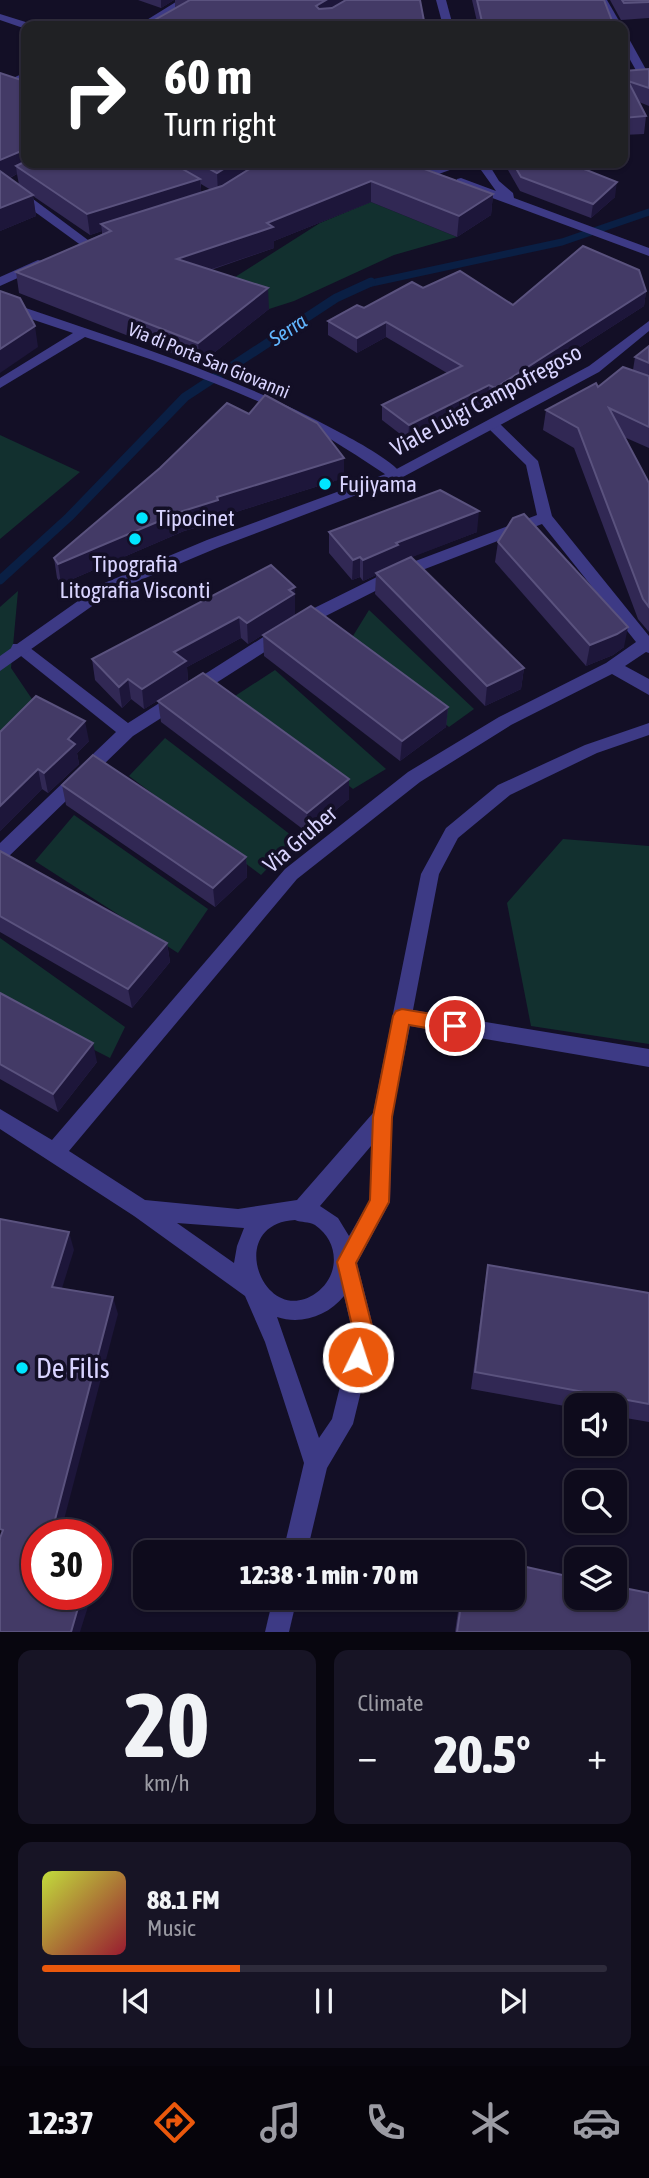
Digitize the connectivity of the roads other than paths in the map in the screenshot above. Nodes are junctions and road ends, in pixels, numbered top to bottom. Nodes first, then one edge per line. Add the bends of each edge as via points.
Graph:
1 (186, 0) edge
2 (441, 0) edge
3 (602, 0) edge
4 (0, 17) edge
5 (150, 21) edge
6 (447, 21) edge
7 (614, 21) edge
8 (21, 24) edge
9 (628, 53) edge
10 (21, 78) edge
11 (644, 81) edge
12 (0, 88) edge
13 (419, 168) edge
14 (424, 168) edge
15 (446, 168) edge
16 (485, 168) edge
17 (11, 183) edge
18 (514, 201) junction
19 (99, 239) edge
20 (643, 250) edge
21 (50, 258) edge
22 (0, 282) edge
23 (0, 301) edge
24 (649, 325) edge
25 (82, 333) junction
26 (0, 384) edge
27 (492, 424) junction
28 (396, 475) junction
29 (545, 517) junction
30 (648, 645) edge
31 (19, 648) junction
32 (0, 666) edge
33 (612, 667) junction
34 (649, 689) edge
35 (649, 729) edge
36 (127, 732) junction
37 (0, 854) edge
38 (402, 1016) junction
39 (649, 1058) edge
40 (382, 1117) junction
41 (0, 1118) edge
42 (54, 1153) junction
43 (141, 1209) junction
44 (300, 1212) junction
45 (276, 1215) junction
46 (346, 1262) junction
47 (253, 1289) junction
48 (316, 1463) junction
49 (298, 1540) edge
50 (282, 1610) edge
51 (277, 1632) edge

1 - 5 street
2 - 6 street
3 - 7 street
4 - 8 street
9 - 11 street
10 - 12 street
13 - 18 street
14 - 15 street
16 - 18 street
17 - 19 street via 80,246
18 - 20 street
21 - 22 street
23 - 25 street, Via di Porta San Giovanni
24 - 27 street, Viale Luigi Campofregoso via 600,372
25 - 26 street
25 - 28 street, Via di Porta San Giovanni via 166,360 254,396 337,436
27 - 28 street, Viale Luigi Campofregoso
27 - 29 street via 533,464
28 - 31 street, Viale Luigi Campofregoso via 107,589
29 - 30 street
29 - 36 street via 394,575 296,624
30 - 33 street, Via Gruber
31 - 32 street, Viale Luigi Campofregoso
31 - 36 street
33 - 34 street
33 - 42 street, Via Gruber via 505,721 414,777 291,874
35 - 38 street via 591,749 504,790 452,833 430,874
36 - 37 street
38 - 39 street
38 - 40 street
40 - 44 street
40 - 46 street via 380,1202
41 - 42 street
42 - 43 street
43 - 45 street via 238,1219
43 - 47 street
44 - 45 street
44 - 46 street via 316,1215 339,1234
45 - 47 street via 252,1233 246,1247 243,1261
46 - 47 street via 336,1290 310,1307 278,1307
46 - 48 street via 364,1334 342,1424
47 - 48 street via 276,1340
48 - 49 street
50 - 51 street

